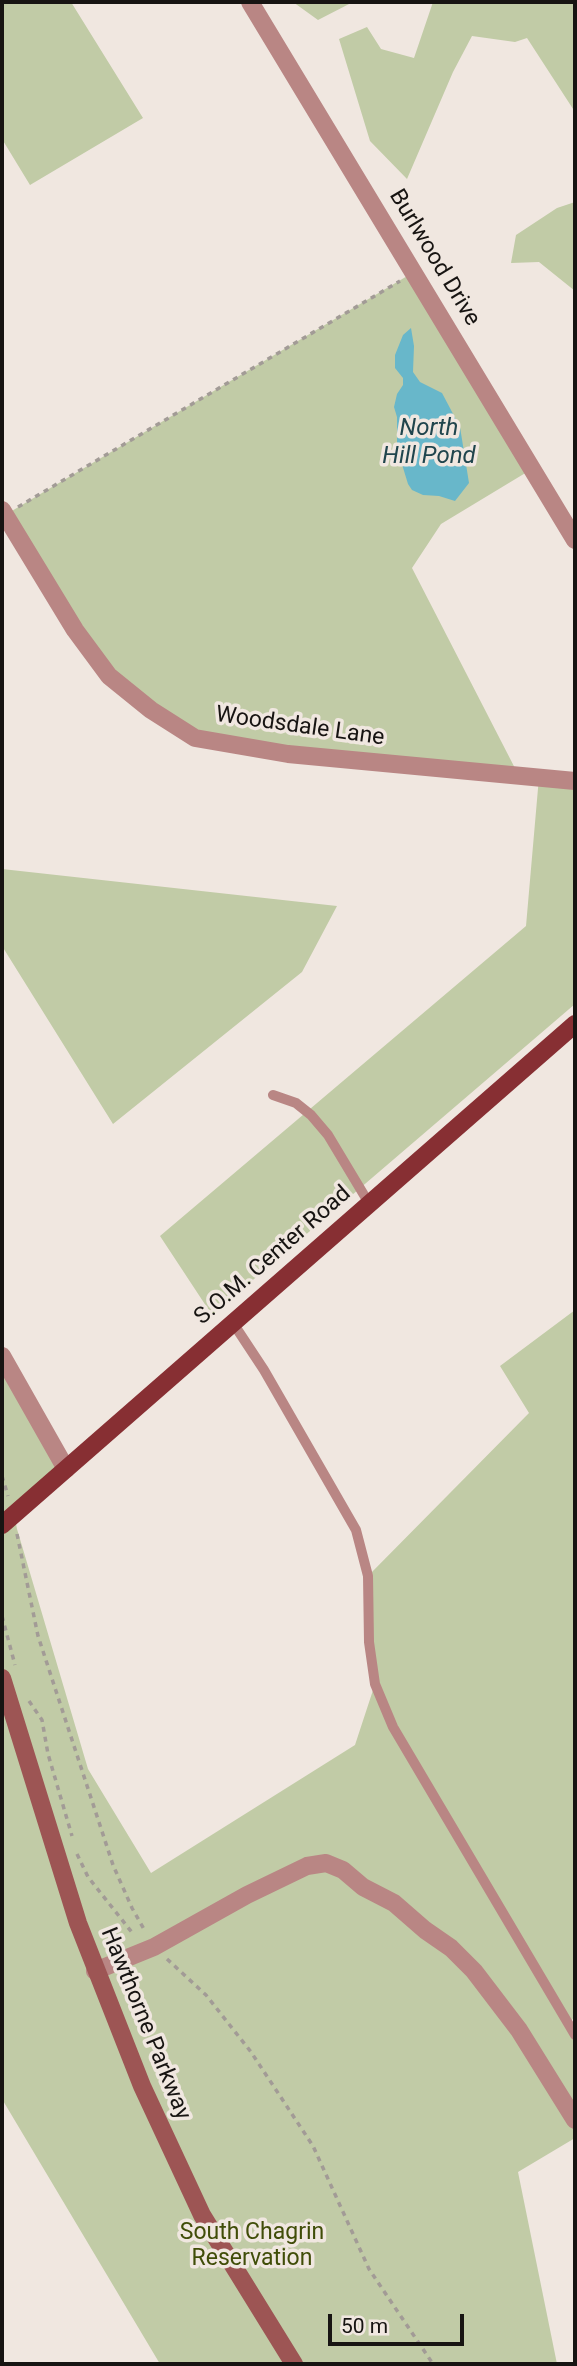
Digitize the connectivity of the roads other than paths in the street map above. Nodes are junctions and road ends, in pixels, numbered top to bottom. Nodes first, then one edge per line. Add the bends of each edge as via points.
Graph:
1 (250, 2) edge
2 (3, 513) edge
3 (575, 540) edge
4 (575, 781) edge
5 (575, 1024) edge
6 (273, 1095) dead end
7 (370, 1205) junction
8 (233, 1323) junction
9 (2, 1356) edge
10 (66, 1469) junction
11 (2, 1525) edge
12 (2, 1678) edge
13 (95, 1971) junction
14 (575, 2035) edge
15 (575, 2120) edge
16 (294, 2364) edge

1 - 3 street, Burlwood Drive
2 - 4 street, Woodsdale Lane via 109,676 195,738 288,754
5 - 7 main road, S.O.M. Center Road
6 - 7 lane via 296,1103 311,1115
7 - 8 main road, S.O.M. Center Road
8 - 10 main road, S.O.M. Center Road
8 - 14 lane via 356,1530 368,1576 375,1684 393,1727
9 - 10 street
10 - 11 main road, S.O.M. Center Road
12 - 13 street, Hawthorne Parkway
13 - 15 street via 139,1954 307,1866 326,1863 394,1903 474,1971 519,2030
13 - 16 street, Hawthorne Parkway via 202,2215

